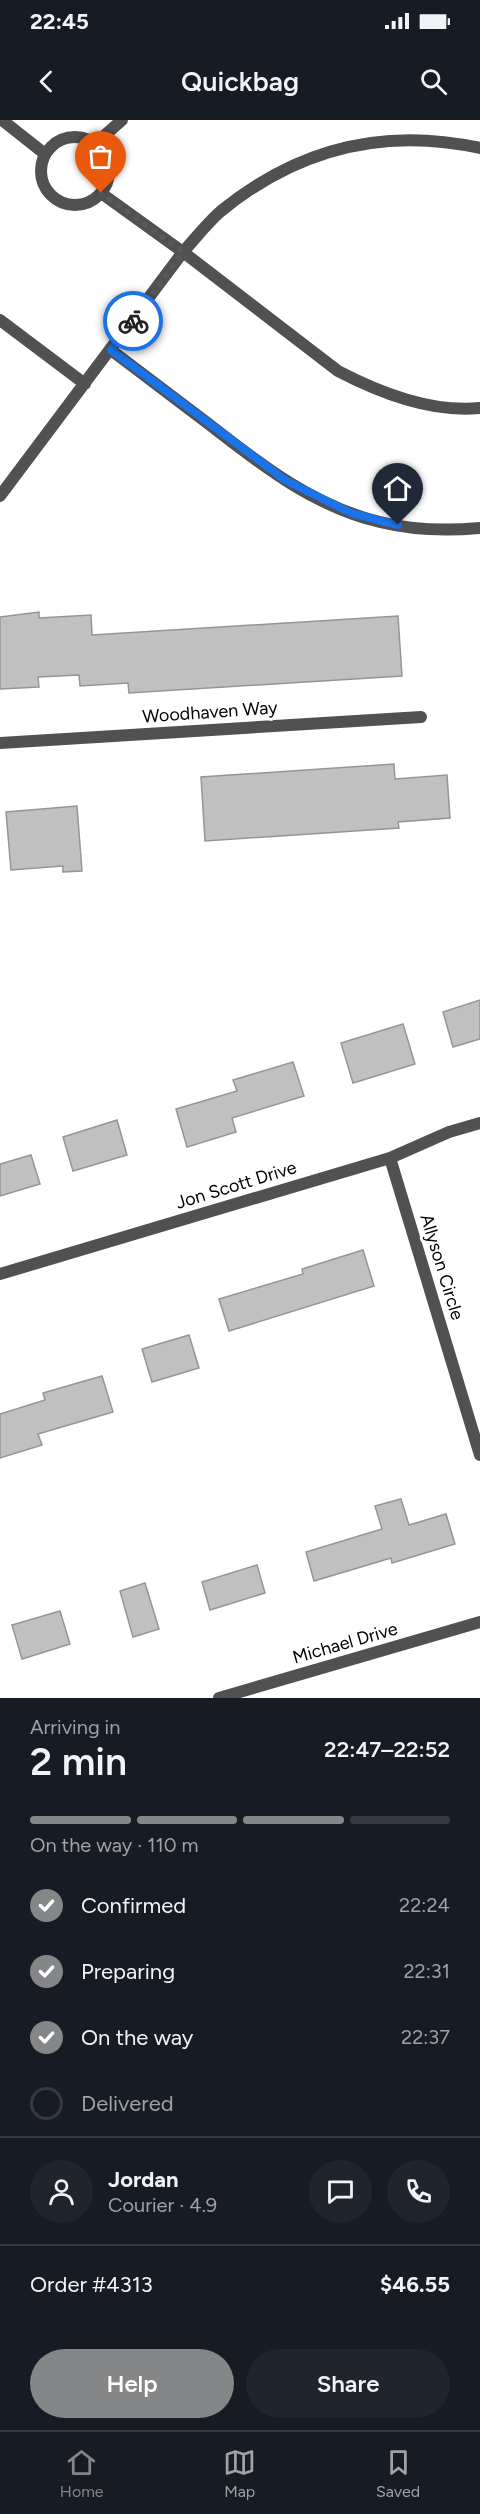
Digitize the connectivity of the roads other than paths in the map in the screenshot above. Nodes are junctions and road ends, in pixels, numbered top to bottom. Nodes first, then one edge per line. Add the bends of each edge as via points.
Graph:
1 (2, 120) edge
2 (122, 120) edge
3 (94, 144) junction
4 (480, 148) edge
5 (45, 154) junction
6 (101, 193) junction
7 (183, 252) junction
8 (0, 320) edge
9 (111, 350) junction
10 (85, 384) junction
11 (480, 408) edge
12 (0, 496) edge
13 (480, 528) edge
14 (421, 717) dead end
15 (0, 743) edge
16 (480, 1123) edge
17 (390, 1158) junction
18 (0, 1274) edge
19 (480, 1455) edge
20 (480, 1622) edge
21 (219, 1698) edge

1 - 5 street
2 - 3 street
3 - 5 street via 74,137 62,140
3 - 6 street via 107,162 106,183
4 - 7 street via 449,141 401,139 322,153 252,189 219,213
5 - 6 street via 41,176 45,187 61,203 72,205 93,200
6 - 7 street
7 - 9 street
7 - 11 street via 355,380 433,406
8 - 10 street
9 - 10 street
9 - 13 street via 285,480 325,502 380,522 417,528
10 - 12 street
14 - 15 street, Woodhaven Way
16 - 17 street, Jon Scott Drive
17 - 18 street, Jon Scott Drive
17 - 19 street, Allyson Circle
20 - 21 street, Michael Drive

